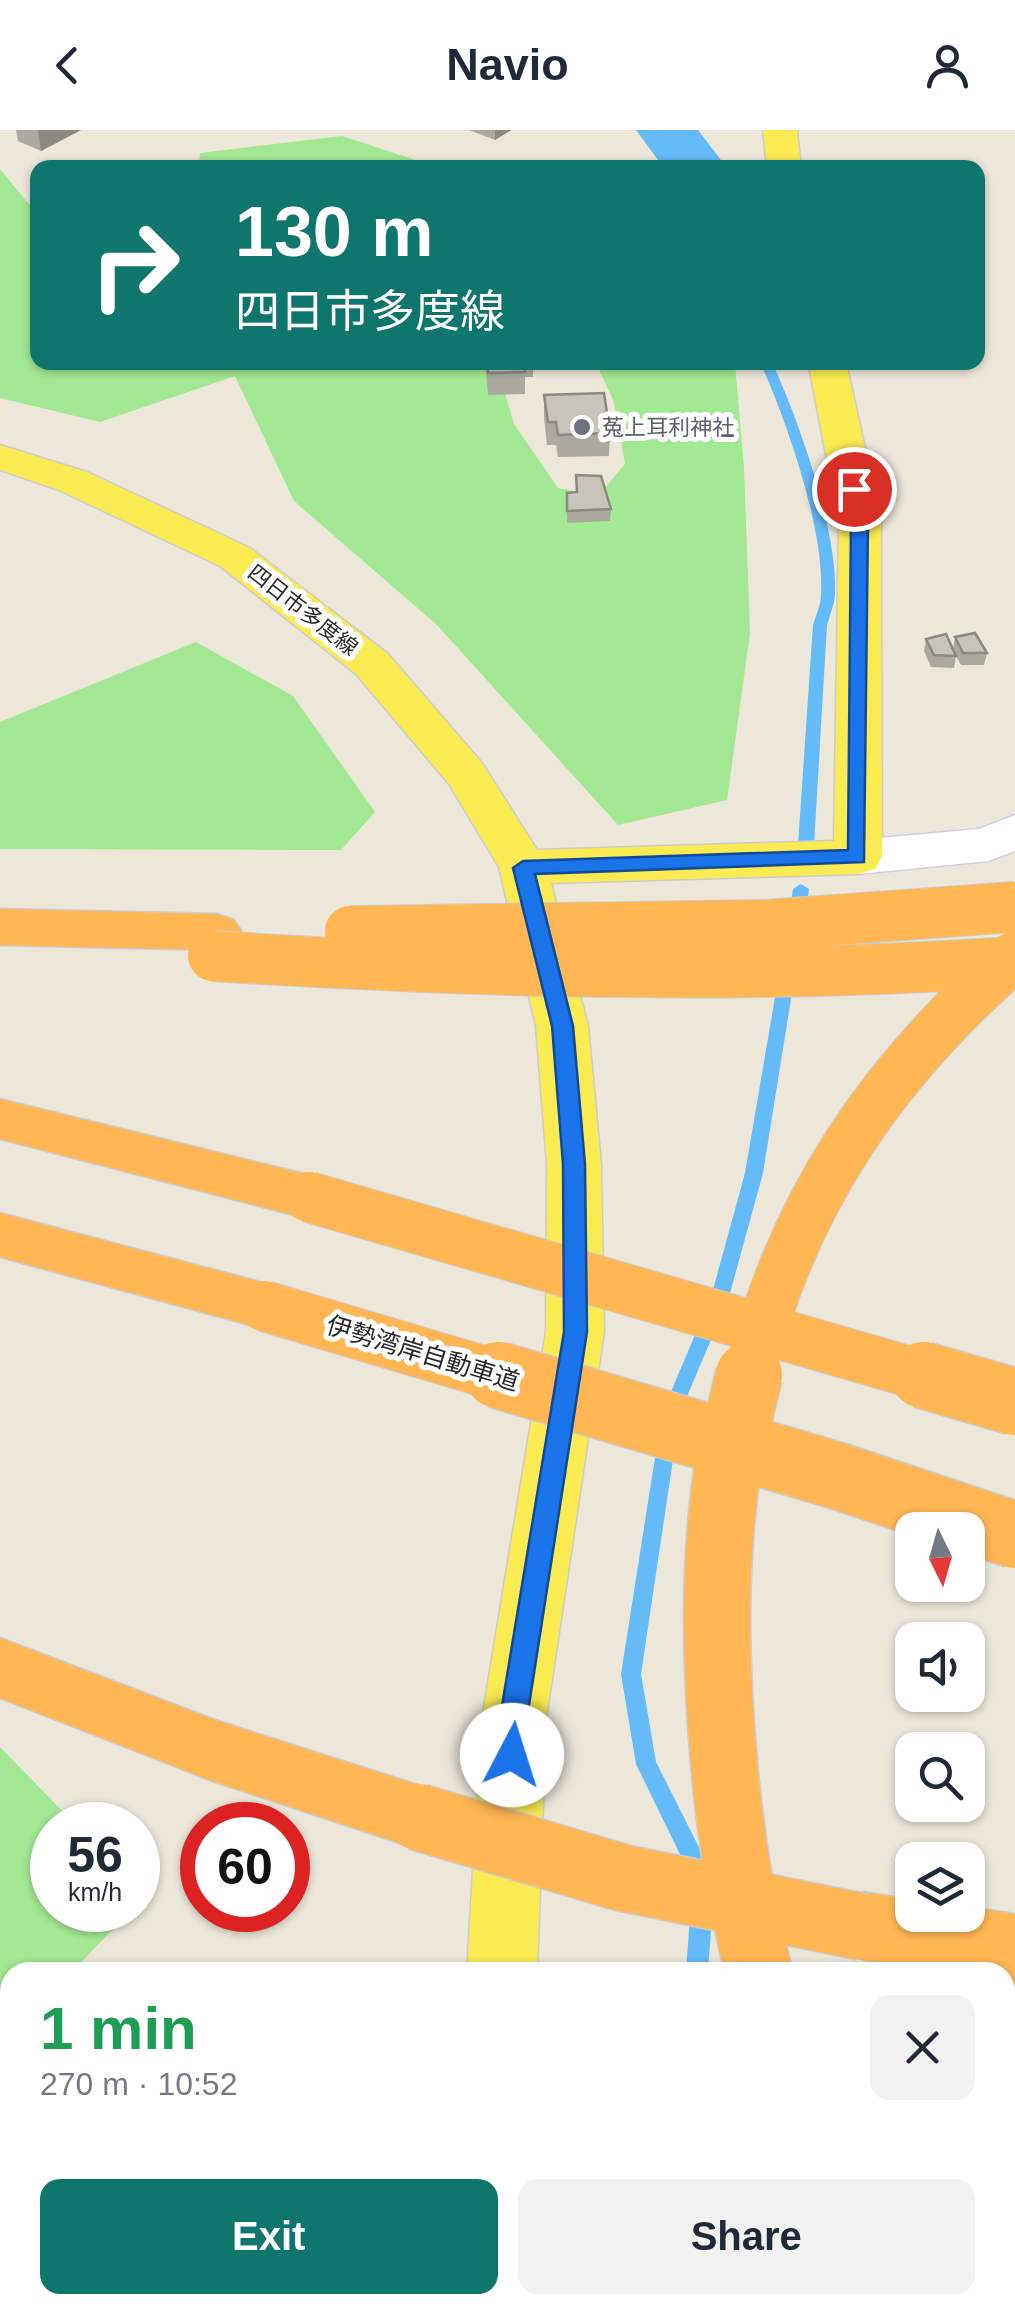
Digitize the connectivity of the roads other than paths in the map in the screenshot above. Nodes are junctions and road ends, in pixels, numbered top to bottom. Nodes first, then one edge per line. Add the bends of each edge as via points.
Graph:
1 (777, 131) edge
2 (782, 160) edge
3 (829, 370) edge
4 (0, 457) edge
5 (1015, 832) edge
6 (858, 857) junction
7 (523, 868) junction
8 (1015, 906) edge
9 (0, 926) edge
10 (0, 934) edge
11 (215, 944) junction
12 (1015, 959) edge
13 (0, 1119) edge
14 (0, 1235) edge
15 (1015, 1402) edge
16 (1015, 1535) edge
17 (0, 1668) edge
18 (1015, 1949) edge
19 (502, 1962) edge
20 (757, 1962) edge

1 - 2 main road
3 - 6 main road via 860,522
4 - 7 main road, 四日市多度線 via 72,481 235,557 357,652 466,774
5 - 6 street via 988,845
6 - 7 main road
7 - 19 main road, 四日市多度線 via 562,1026 574,1164 576,1332 514,1718
8 - 11 highway, bridge via 794,924
9 - 11 highway
10 - 11 highway
11 - 12 highway, bridge via 411,970 605,976 799,974
12 - 20 highway, bridge via 965,995 899,1067 842,1147 792,1239 750,1363 725,1490 718,1622 727,1784
13 - 15 highway, bridge via 309,1197
14 - 16 highway, 伊勢湾岸自動車道, bridge via 264,1306
17 - 18 highway, bridge via 215,1750 623,1878 863,1928

